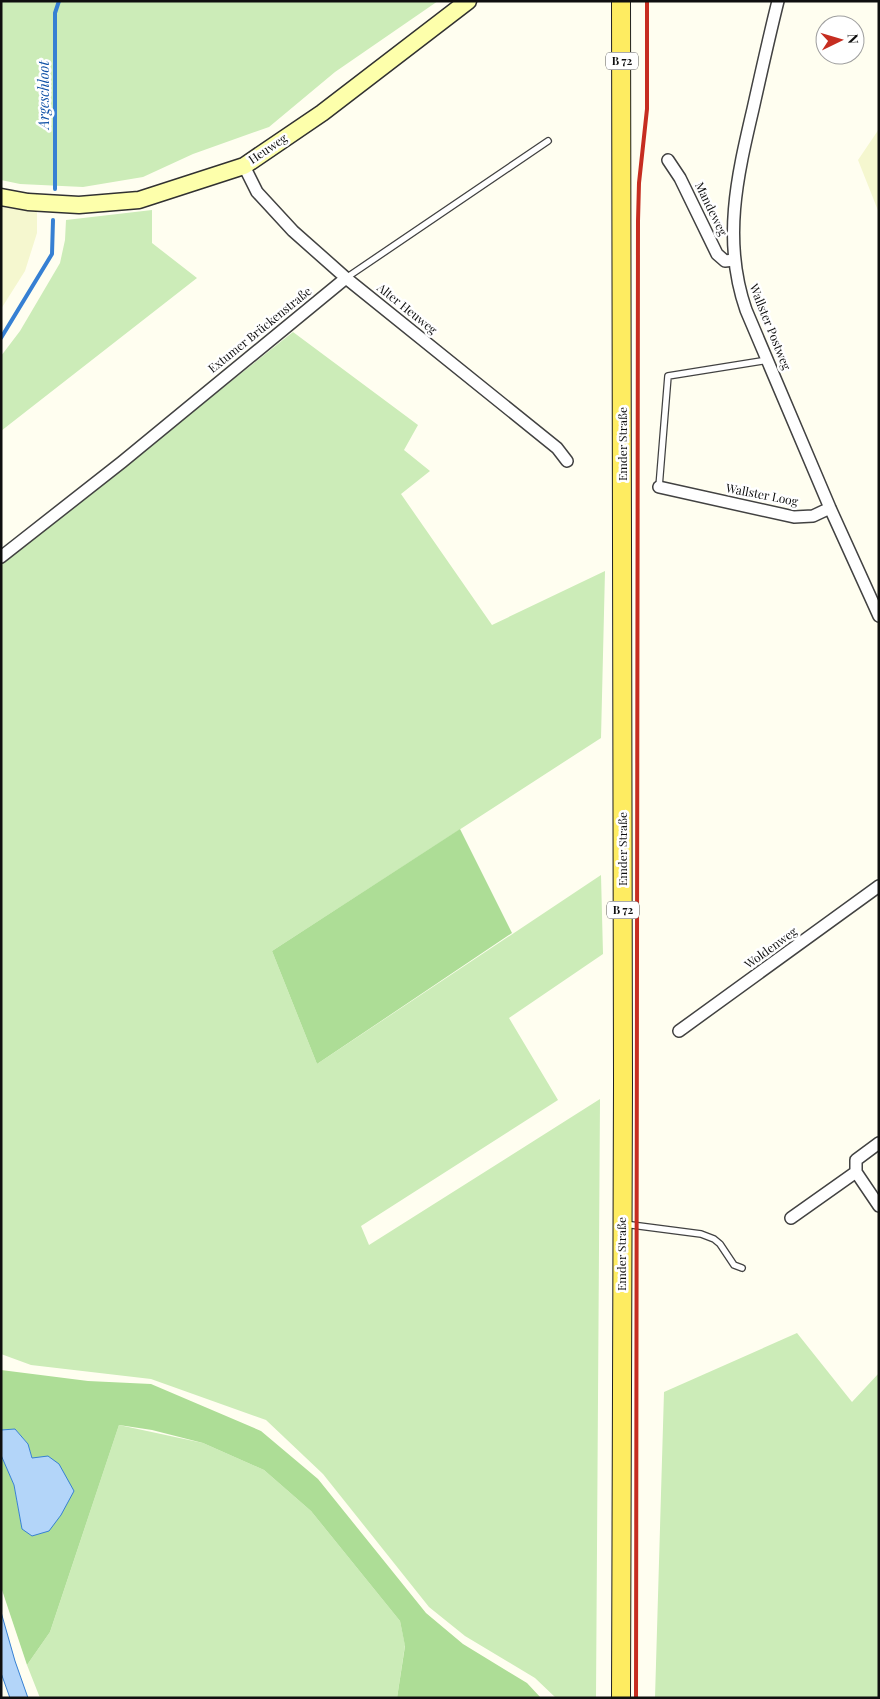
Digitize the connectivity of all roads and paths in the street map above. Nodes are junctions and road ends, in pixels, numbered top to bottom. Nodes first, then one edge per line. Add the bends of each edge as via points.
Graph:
1 (468, 1) edge
2 (621, 1) edge
3 (778, 1) edge
4 (548, 141) dead end
5 (668, 160) dead end
6 (244, 166) junction
7 (1, 197) edge
8 (734, 260) junction
9 (346, 278) junction
10 (768, 360) junction
11 (567, 461) dead end
12 (659, 487) joint
13 (830, 508) junction
14 (1, 557) edge
15 (879, 616) edge
16 (879, 886) edge
17 (679, 1031) dead end
18 (879, 1142) edge
19 (856, 1172) junction
20 (879, 1206) edge
21 (791, 1218) dead end
22 (622, 1224) junction
23 (742, 1268) dead end
24 (621, 1698) edge

1 - 6 street, Heuweg via 322,113
2 - 22 main road, Emder Straße / B 72
3 - 8 street, Wallster Postweg via 741,160 733,226
4 - 9 lane, Extumer Brückenstraße
5 - 8 street, Mandeweg via 717,254 725,261
6 - 7 street, Heuweg via 139,200 79,205
6 - 9 street, Alter Heuweg via 257,192 293,231
8 - 10 street, Wallster Postweg via 738,287
9 - 11 street, Alter Heuweg via 557,448
9 - 14 street, Extumer Brückenstraße
10 - 12 lane via 668,376
10 - 13 street, Wallster Postweg
12 - 13 street, Wallster Loog via 794,517 812,516
13 - 15 street
16 - 17 street, Woldenweg
18 - 19 street via 856,1160
19 - 20 street
19 - 21 street
22 - 23 lane via 701,1234 714,1239 734,1265
22 - 24 main road, Emder Straße / B 72

